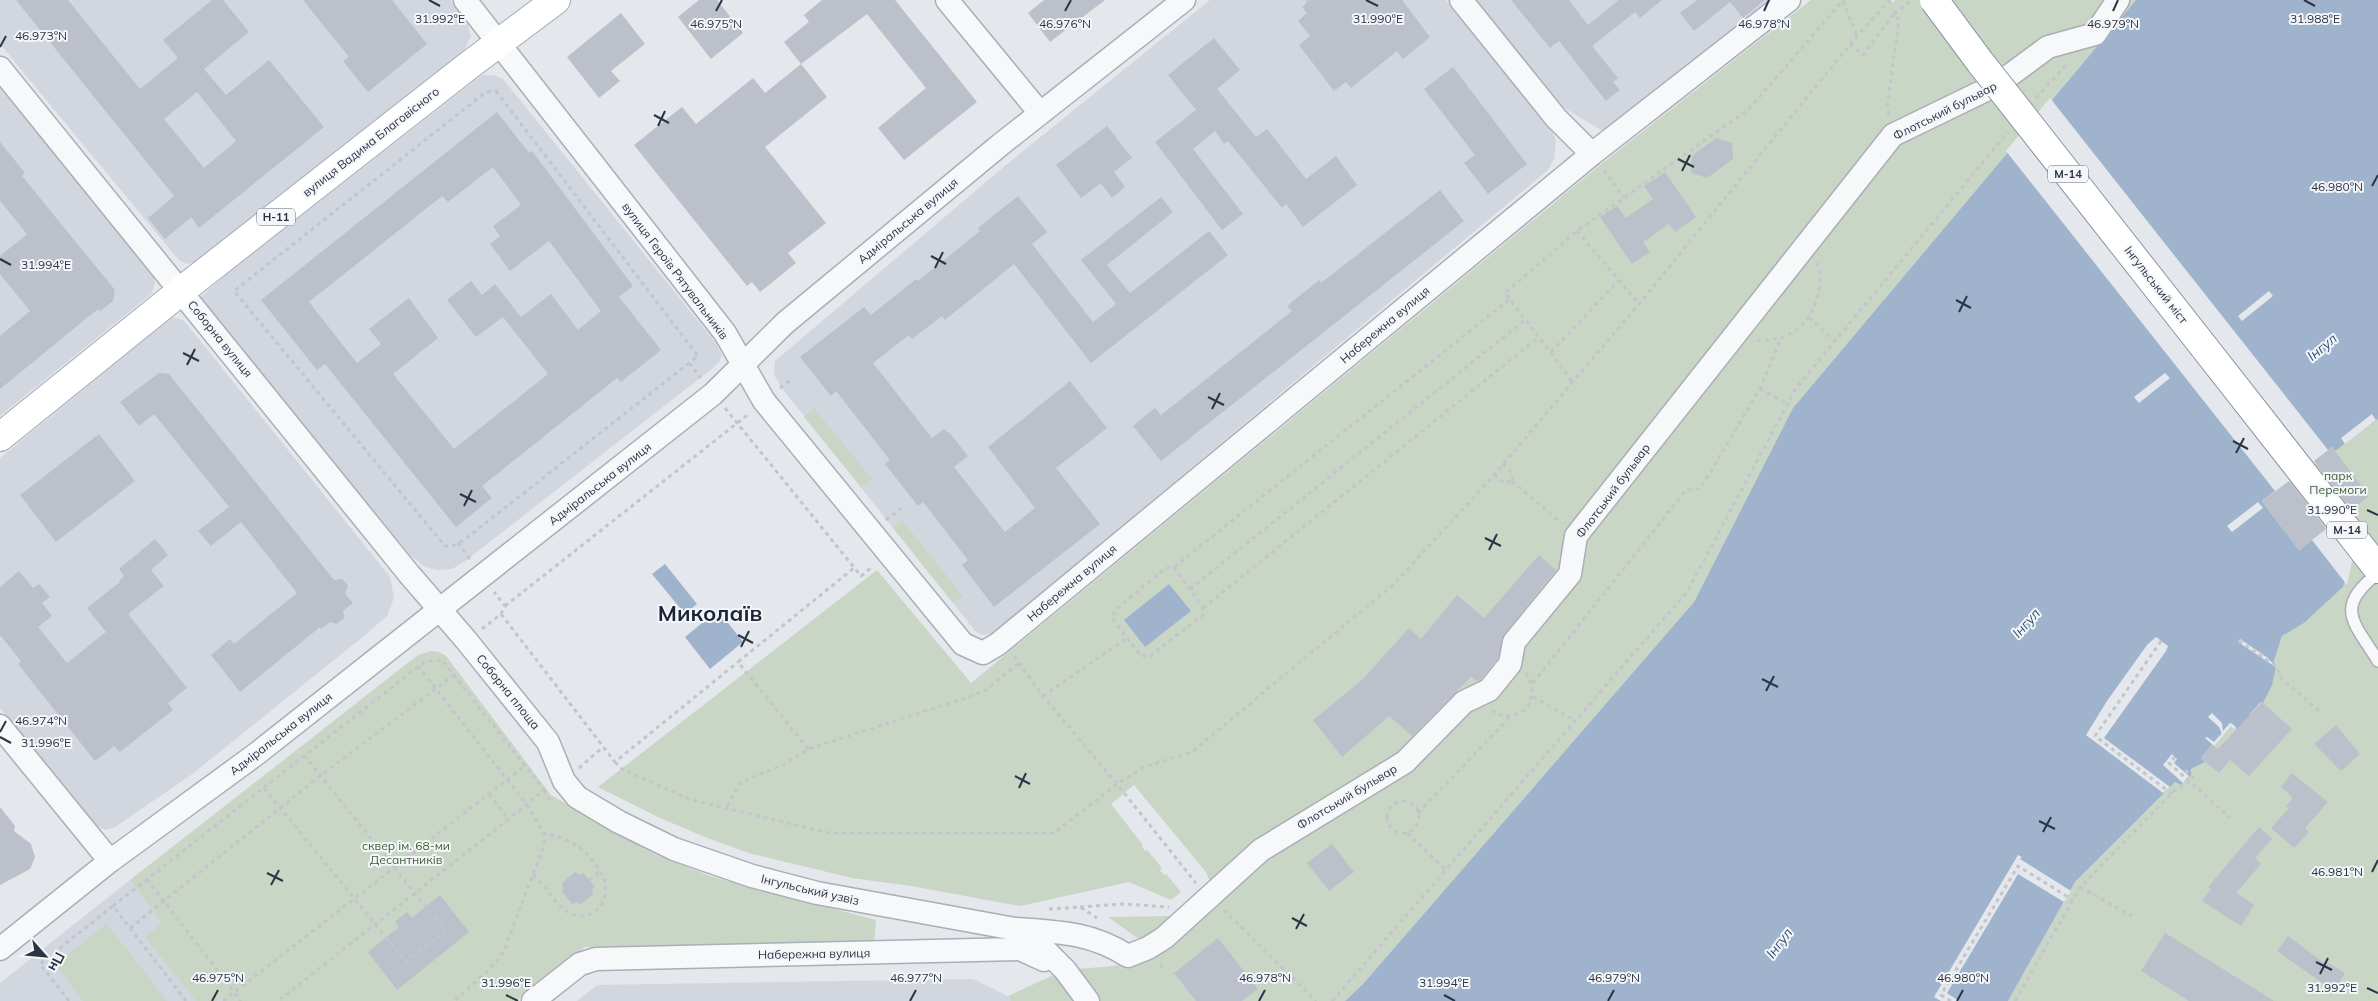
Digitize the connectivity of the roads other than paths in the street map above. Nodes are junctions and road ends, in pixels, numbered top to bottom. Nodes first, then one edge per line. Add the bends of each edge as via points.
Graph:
1 (465, 0) edge
2 (556, 0) edge
3 (947, 0) edge
4 (1184, 0) edge
5 (1460, 0) edge
6 (1788, 0) edge
7 (1934, 0) edge
8 (2118, 0) edge
9 (500, 44) junction
10 (0, 68) edge
11 (1040, 113) junction
12 (1592, 154) junction
13 (181, 291) junction
14 (742, 365) junction
15 (0, 437) edge
16 (2378, 571) edge
17 (440, 610) junction
18 (982, 652) joint
19 (2378, 661) edge
20 (0, 726) edge
21 (569, 777) joint
22 (110, 861) junction
23 (1015, 929) junction
24 (0, 949) edge
25 (1065, 970) junction
26 (534, 1001) edge
27 (1088, 1001) edge

1 - 9 street, вулиця Героїв Рятувальників
2 - 9 main road, вулиця Вадима Благовісного / Н-11
3 - 11 street
4 - 11 street, Адміральська вулиця
5 - 12 street via 1556,118
6 - 12 street, Набережна вулиця
7 - 16 main road, Інгульський міст / М-14, bridge
8 - 23 street, Флотський бульвар via 2095,34 2048,47 1998,84 1893,135 1576,536 1570,574 1514,642 1510,664 1489,690 1464,702 1404,762 1202,889 1164,938 1148,948 1128,956 1111,945 1075,933
9 - 13 main road, вулиця Вадима Благовісного / Н-11
9 - 14 street, вулиця Героїв Рятувальників via 725,333
10 - 13 street, Соборна вулиця
11 - 14 street, Адміральська вулиця via 784,323
12 - 18 street, Набережна вулиця via 1004,640
13 - 15 main road, вулиця Вадима Благовісного / Н-11
13 - 17 street, Соборна вулиця
14 - 17 street, Адміральська вулиця via 713,394
14 - 18 street, вулиця Героїв Рятувальників via 760,396 891,560 963,644
16 - 19 lane via 2362,586 2350,611
17 - 21 street, Соборна площа via 548,742
17 - 22 street, Адміральська вулиця via 255,755
20 - 22 street
21 - 23 street, Інгульський узвіз via 578,797 619,822 674,849 717,865 817,893
22 - 24 street, Адміральська вулиця
23 - 25 street, Інгульський узвіз via 1045,950
25 - 26 street, Набережна вулиця via 1020,949 596,959 580,964
25 - 27 street, Набережна вулиця

